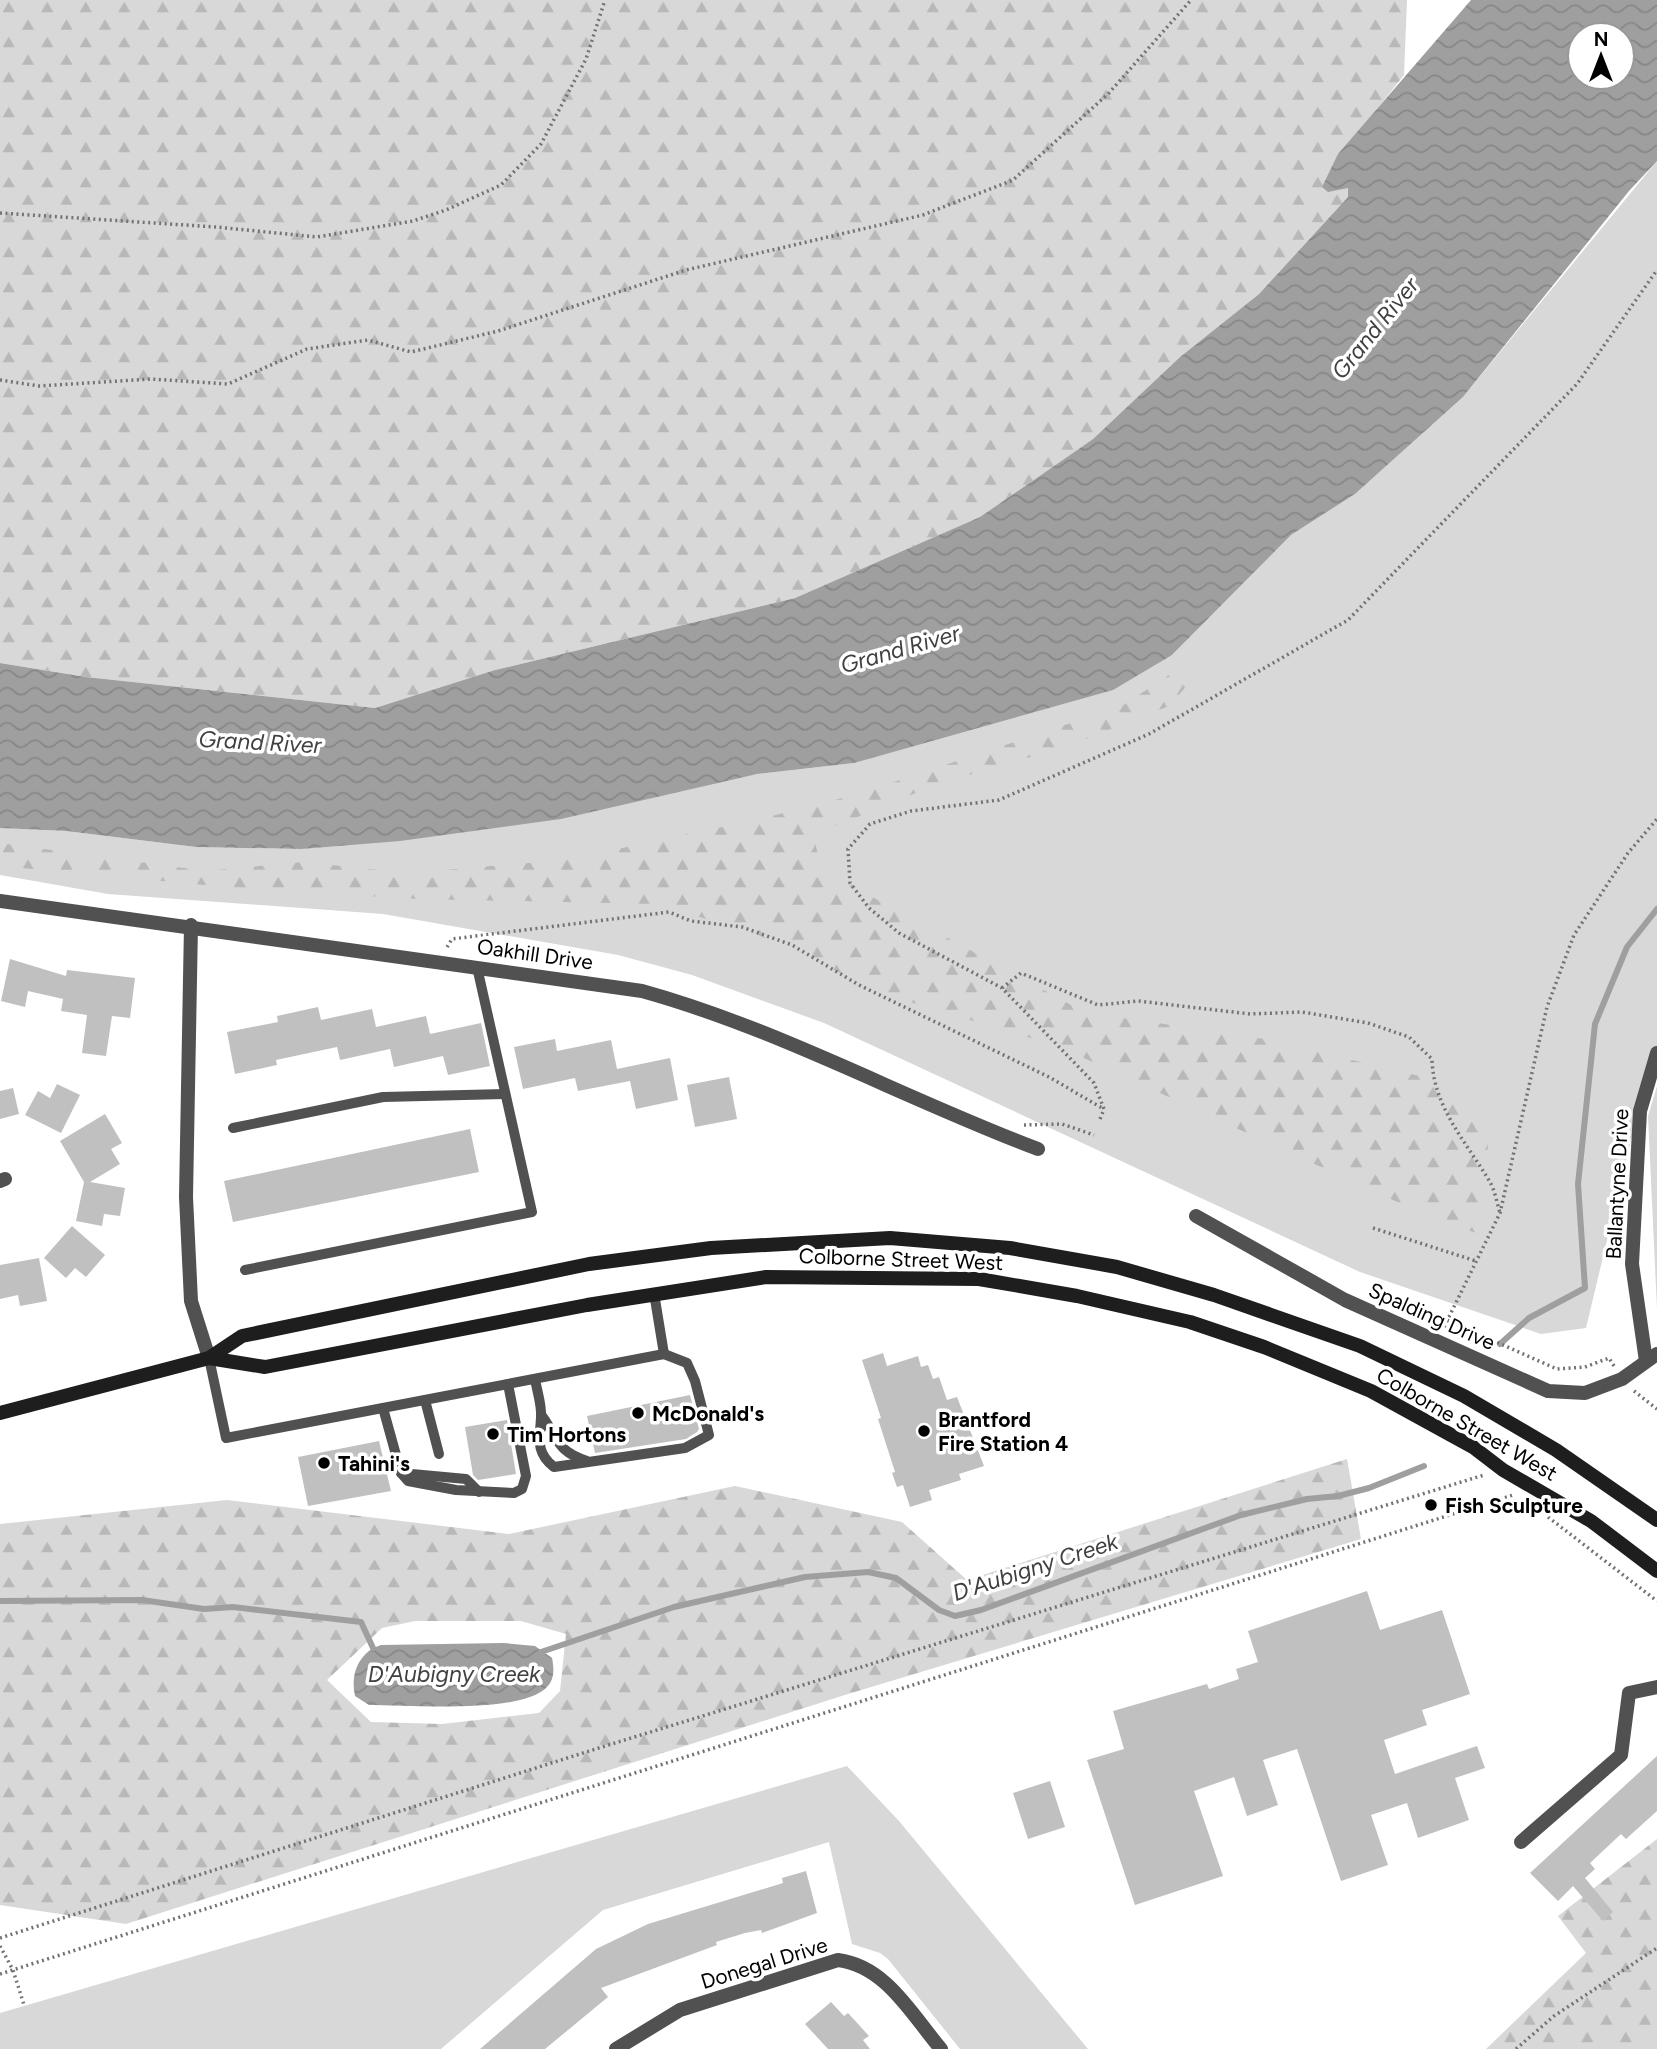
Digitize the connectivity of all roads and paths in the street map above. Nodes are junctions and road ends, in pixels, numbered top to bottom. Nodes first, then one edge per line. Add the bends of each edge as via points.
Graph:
1 (605, 0) edge
2 (1191, 0) edge
3 (0, 213) edge
4 (1657, 270) edge
5 (0, 380) edge
6 (1657, 819) edge
7 (0, 901) edge
8 (191, 925) junction
9 (437, 961) junction
10 (477, 967) junction
11 (1002, 988) junction
12 (1657, 1053) edge
13 (505, 1094) junction
14 (1104, 1109) junction
15 (1100, 1119) dead end
16 (1012, 1125) dead end
17 (233, 1128) dead end
18 (1094, 1135) dead end
19 (1038, 1149) dead end
20 (1500, 1213) junction
21 (1196, 1216) dead end
22 (1373, 1227) dead end
23 (1476, 1261) junction
24 (245, 1270) dead end
25 (654, 1293) junction
26 (664, 1354) junction
27 (209, 1358) junction
28 (1651, 1358) edge
29 (535, 1379) junction
30 (1622, 1379) junction
31 (508, 1384) junction
32 (425, 1400) junction
33 (383, 1408) junction
34 (1657, 1409) edge
35 (0, 1413) edge
36 (542, 1416) junction
37 (439, 1454) dead end
38 (591, 1462) junction
39 (1491, 1474) dead end
40 (1518, 1494) dead end
41 (1539, 1510) dead end
42 (1657, 1520) edge
43 (1657, 1571) edge
44 (1657, 1601) edge
45 (1657, 1687) edge
46 (1521, 1842) dead end
47 (0, 1938) edge
48 (0, 1946) edge
49 (1657, 1948) edge
50 (13, 1970) junction
51 (0, 1974) edge
52 (24, 2005) dead end
53 (634, 2044) edge
54 (616, 2049) edge
55 (941, 2049) edge
56 (1516, 2049) edge

1 - 3 path via 586,59 541,144 501,185 446,210 317,237
2 - 5 path via 1109,93 1013,180 923,215 686,270 498,331 411,352 368,340 307,349 228,384 151,379 39,386
4 - 11 path via 1577,384 1348,620 1149,734 999,800 911,811 870,824 848,849 850,883 869,908 899,933
6 - 20 path via 1628,853 1574,935 1547,1007
7 - 8 street, Oakhill Drive
8 - 9 street, Oakhill Drive
8 - 27 street via 187,1223 191,1301
9 - 10 street, Oakhill Drive
9 - 14 path via 452,939 669,912 691,921 743,927 792,945 859,985 1049,1077
10 - 13 lane
10 - 19 street, Oakhill Drive via 642,991 708,1010
11 - 14 path via 1094,1083
11 - 20 path via 1021,973 1098,1005 1138,1001 1250,1014 1302,1012 1368,1023 1409,1037 1432,1059 1432,1079 1448,1116 1491,1184
12 - 28 street, Ballantyne Drive via 1640,1111 1632,1264
13 - 17 lane via 383,1097
13 - 24 lane via 532,1212
14 - 15 path
16 - 18 path via 1062,1125
20 - 23 path
21 - 30 street, Spalding Drive via 1345,1300 1548,1391 1585,1392
22 - 23 path
23 - 30 path via 1447,1320 1557,1369 1585,1367 1609,1358
25 - 26 lane
25 - 27 main road, Colborne Street West via 265,1367
25 - 43 main road, Colborne Street West via 766,1276 979,1279 1190,1322 1371,1391 1473,1447 1503,1470 1591,1521
26 - 29 lane
26 - 38 lane via 687,1363 709,1436 685,1448
27 - 33 lane via 226,1438
27 - 35 main road, Colborne Street West
27 - 42 main road, Colborne Street West via 242,1336 589,1264 711,1248 890,1238 1010,1248 1116,1267 1214,1295 1360,1346 1464,1396 1556,1450
28 - 30 street, Spalding Drive
29 - 31 lane
29 - 36 lane
30 - 34 path
31 - 32 lane
31 - 33 lane via 526,1480 514,1493 413,1484 401,1473
32 - 33 lane
32 - 37 lane
36 - 38 lane via 568,1455
36 - 38 lane via 538,1436 542,1457 554,1467
39 - 47 path via 601,1747
40 - 50 path
41 - 44 path
45 - 46 street via 1629,1693 1621,1755
48 - 50 path
49 - 56 path via 1554,2016
50 - 51 path
50 - 52 path
53 - 54 street, Donegal Drive
53 - 55 street, Donegal Drive via 680,2010 838,1961 857,1963 881,1978

